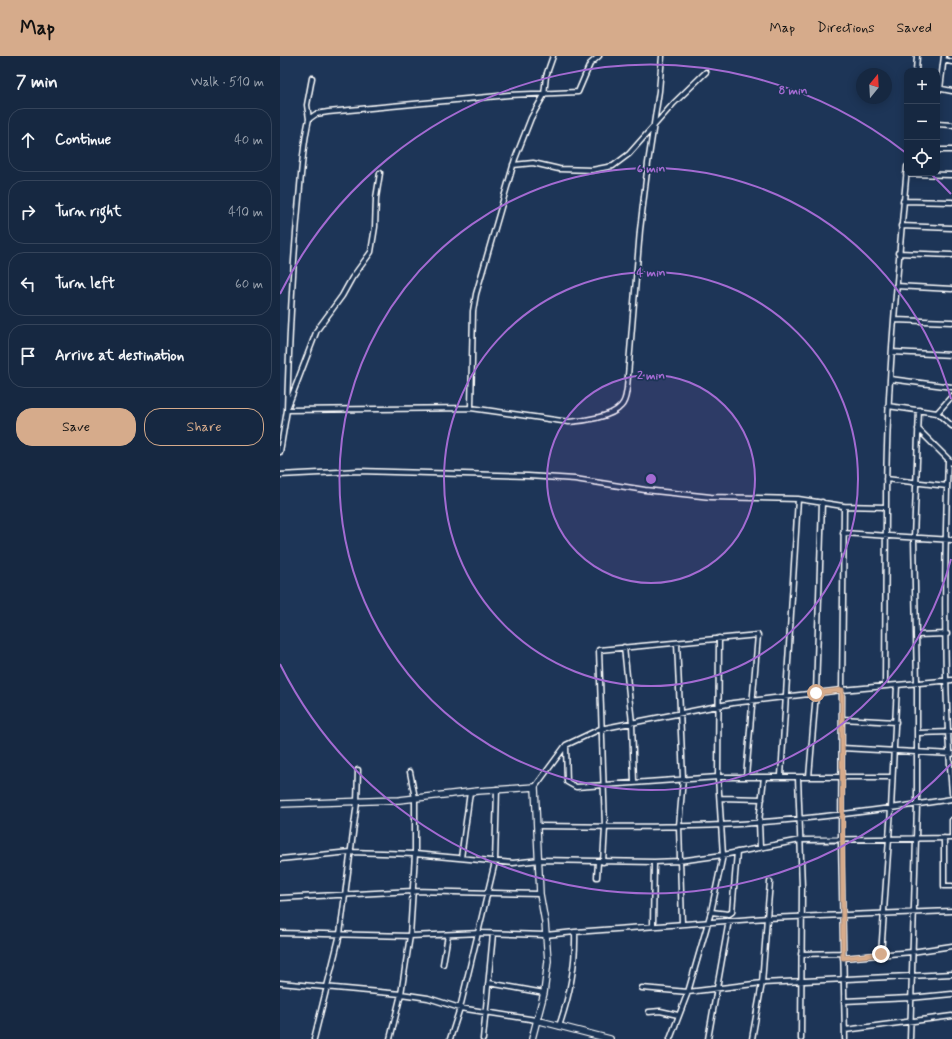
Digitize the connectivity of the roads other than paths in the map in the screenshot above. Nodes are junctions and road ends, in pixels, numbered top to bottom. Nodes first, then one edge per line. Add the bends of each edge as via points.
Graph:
1 (553, 56) edge
2 (599, 56) edge
3 (662, 56) edge
4 (917, 56) edge
5 (944, 58) edge
6 (952, 62) edge
7 (916, 68) edge
8 (706, 72) dead end
9 (312, 78) dead end
10 (940, 79) edge
11 (940, 89) edge
12 (952, 91) edge
13 (544, 95) junction
14 (309, 119) junction
15 (654, 124) junction
16 (940, 124) edge
17 (952, 124) edge
18 (940, 150) edge
19 (952, 150) edge
20 (513, 165) junction
21 (380, 173) dead end
22 (940, 175) edge
23 (952, 175) edge
24 (906, 176) edge
25 (903, 201) junction
26 (952, 202) edge
27 (901, 226) junction
28 (952, 228) edge
29 (898, 253) junction
30 (952, 255) edge
31 (896, 286) junction
32 (952, 288) edge
33 (894, 320) junction
34 (952, 322) edge
35 (892, 352) junction
36 (952, 356) edge
37 (890, 379) junction
38 (952, 387) edge
39 (952, 396) edge
40 (888, 406) junction
41 (471, 408) junction
42 (287, 410) junction
43 (919, 410) junction
44 (937, 413) junction
45 (952, 426) edge
46 (918, 429) junction
47 (280, 452) edge
48 (948, 460) junction
49 (952, 463) edge
50 (280, 475) edge
51 (886, 479) junction
52 (916, 483) junction
53 (947, 486) junction
54 (798, 499) junction
55 (822, 502) junction
56 (844, 506) junction
57 (886, 507) junction
58 (843, 533) junction
59 (886, 536) junction
60 (914, 538) junction
61 (945, 540) junction
62 (952, 540) edge
63 (946, 617) junction
64 (952, 617) edge
65 (947, 634) junction
66 (916, 635) junction
67 (719, 638) junction
68 (678, 642) junction
69 (624, 647) junction
70 (950, 680) edge
71 (917, 683) junction
72 (897, 685) junction
73 (884, 686) junction
74 (842, 690) junction
75 (816, 693) junction
76 (786, 697) junction
77 (752, 700) junction
78 (718, 706) junction
79 (680, 713) junction
80 (950, 714) edge
81 (842, 719) junction
82 (896, 722) junction
83 (632, 723) junction
84 (600, 729) junction
85 (950, 732) edge
86 (917, 733) junction
87 (566, 745) junction
88 (842, 748) junction
89 (892, 751) junction
90 (917, 752) junction
91 (950, 754) edge
92 (358, 770) dead end
93 (410, 772) dead end
94 (781, 776) junction
95 (718, 777) junction
96 (746, 777) junction
97 (764, 777) junction
98 (798, 777) junction
99 (809, 777) junction
100 (842, 777) junction
101 (892, 777) junction
102 (682, 778) junction
103 (634, 782) junction
104 (604, 784) junction
105 (535, 787) junction
106 (497, 790) junction
107 (470, 792) junction
108 (952, 793) edge
109 (415, 798) junction
110 (720, 798) junction
111 (762, 799) junction
112 (952, 799) edge
113 (357, 802) junction
114 (280, 804) edge
115 (917, 805) junction
116 (891, 809) junction
117 (842, 814) junction
118 (799, 819) junction
119 (952, 820) edge
120 (759, 822) junction
121 (722, 825) junction
122 (538, 826) junction
123 (679, 826) junction
124 (605, 827) junction
125 (916, 838) junction
126 (944, 838) junction
127 (952, 838) edge
128 (800, 840) junction
129 (841, 840) junction
130 (889, 840) junction
131 (760, 848) junction
132 (350, 852) junction
133 (737, 852) junction
134 (415, 854) junction
135 (723, 855) junction
136 (461, 858) junction
137 (280, 859) edge
138 (540, 860) junction
139 (679, 861) junction
140 (495, 862) junction
141 (598, 862) junction
142 (603, 862) junction
143 (654, 862) junction
144 (597, 877) dead end
145 (770, 882) dead end
146 (952, 886) edge
147 (413, 891) junction
148 (488, 892) junction
149 (540, 894) junction
150 (345, 896) junction
151 (280, 898) edge
152 (952, 910) edge
153 (711, 912) junction
154 (913, 912) junction
155 (884, 913) junction
156 (843, 916) junction
157 (802, 917) junction
158 (767, 918) junction
159 (729, 920) junction
160 (708, 922) junction
161 (682, 924) junction
162 (653, 926) junction
163 (280, 932) edge
164 (575, 932) junction
165 (340, 934) junction
166 (448, 934) junction
167 (479, 934) junction
168 (493, 934) junction
169 (546, 935) junction
170 (410, 936) junction
171 (952, 946) edge
172 (912, 952) junction
173 (801, 954) junction
174 (881, 954) junction
175 (843, 956) junction
176 (443, 964) dead end
177 (911, 974) junction
178 (952, 974) edge
179 (844, 978) junction
180 (801, 981) junction
181 (280, 983) edge
182 (488, 983) junction
183 (762, 983) junction
184 (326, 988) junction
185 (642, 988) dead end
186 (718, 989) junction
187 (688, 992) junction
188 (544, 993) junction
189 (401, 994) junction
190 (952, 994) edge
191 (910, 998) junction
192 (844, 1001) junction
193 (460, 1008) junction
194 (649, 1012) dead end
195 (485, 1013) junction
196 (678, 1015) junction
197 (952, 1016) edge
198 (536, 1020) junction
199 (910, 1021) junction
200 (560, 1026) junction
201 (845, 1030) junction
202 (314, 1039) edge
203 (390, 1039) edge
204 (450, 1039) edge
205 (483, 1039) edge
206 (532, 1039) edge
207 (610, 1039) edge
208 (670, 1039) edge
209 (708, 1039) edge
210 (752, 1039) edge
211 (801, 1039) edge
212 (845, 1039) edge
213 (910, 1039) edge

1 - 13 street via 546,76
2 - 13 street via 590,64 578,92
3 - 15 street
4 - 7 street
5 - 6 street
5 - 10 street
8 - 15 street
9 - 14 street via 307,105
11 - 12 street
13 - 14 street via 328,112 316,114
13 - 20 street via 531,118
14 - 42 street via 304,137 295,237
15 - 20 street via 629,154 614,166 592,170 559,169 533,163
15 - 41 street via 640,230 627,388 622,406 602,416 569,422
16 - 17 street
18 - 19 street
20 - 41 street via 475,300
21 - 42 street via 371,252 317,330
22 - 23 street
24 - 25 street
25 - 26 street
25 - 27 street
27 - 28 street
27 - 29 street
29 - 30 street
29 - 31 street
31 - 32 street
31 - 33 street
33 - 34 street
33 - 35 street
35 - 36 street
35 - 37 street
37 - 38 street
37 - 40 street
39 - 44 street
40 - 43 street
40 - 51 street
41 - 42 street
42 - 47 street
43 - 44 street
43 - 46 street
44 - 45 street
46 - 48 street
46 - 52 street
48 - 49 street
48 - 53 street
50 - 54 street via 359,470 528,476 575,479 711,497
51 - 52 street
51 - 57 street
52 - 53 street
52 - 60 street
53 - 61 street
54 - 55 street
54 - 76 street
55 - 56 street
55 - 75 street
56 - 57 street
56 - 58 street
57 - 59 street
58 - 59 street
58 - 74 street
59 - 60 street
59 - 73 street
60 - 61 street
60 - 66 street
61 - 62 street
61 - 63 street
63 - 64 street
63 - 65 street
65 - 66 street
65 - 70 street
66 - 71 street
67 - 68 street
67 - 77 street via 758,635
67 - 78 street
68 - 69 street
68 - 79 street
69 - 83 street
69 - 84 street via 598,650
70 - 71 street
70 - 80 street
71 - 72 street
71 - 86 street
72 - 73 street
72 - 82 street
73 - 74 street
74 - 75 street
74 - 81 street
75 - 76 street
75 - 99 street
76 - 77 street
76 - 94 street
77 - 78 street
77 - 96 street
78 - 79 street
78 - 95 street
79 - 83 street
79 - 102 street
80 - 85 street
81 - 82 street
81 - 88 street
82 - 89 street
83 - 84 street
83 - 103 street
84 - 87 street
84 - 104 street
85 - 86 street
85 - 91 street
86 - 90 street
87 - 104 street via 567,782 576,786
87 - 105 street
88 - 89 street
88 - 100 street
89 - 90 street
89 - 101 street
90 - 91 street
90 - 115 street
91 - 108 street
92 - 113 street
93 - 109 street
94 - 97 street
94 - 98 street
95 - 96 street
95 - 102 street
95 - 110 street
96 - 97 street
97 - 111 street
98 - 99 street
98 - 118 street
99 - 100 street
100 - 101 street
100 - 117 street
101 - 116 street
102 - 103 street
102 - 123 street
103 - 104 street
104 - 124 street
105 - 106 street
105 - 122 street
106 - 107 street
106 - 140 street
107 - 109 street
107 - 136 street
109 - 113 street
109 - 134 street
110 - 111 street
110 - 121 street
111 - 120 street
112 - 115 street
113 - 114 street
113 - 132 street
115 - 116 street
115 - 125 street
116 - 117 street
116 - 130 street
117 - 118 street
117 - 129 street
118 - 120 street
118 - 128 street
119 - 127 street
120 - 121 street
120 - 131 street
121 - 123 street
121 - 135 street
122 - 124 street
122 - 138 street
123 - 124 street
123 - 139 street
124 - 142 street
125 - 126 street
125 - 130 street
125 - 154 street
126 - 127 street
126 - 146 street via 944,886
128 - 129 street
128 - 131 street
128 - 157 street
129 - 130 street
129 - 156 street
130 - 155 street
131 - 133 street
132 - 134 street
132 - 137 street
132 - 150 street
133 - 135 street
133 - 153 street via 732,912
134 - 136 street
134 - 147 street
135 - 139 street
135 - 153 street
136 - 140 street
138 - 140 street
138 - 141 street
138 - 149 street
139 - 143 street
139 - 161 street
140 - 148 street
141 - 142 street
141 - 144 street
142 - 143 street
143 - 162 street
145 - 158 street
147 - 148 street
147 - 150 street
147 - 170 street
148 - 149 street
148 - 167 street
149 - 169 street
150 - 151 street
150 - 165 street
152 - 154 street
153 - 160 street
154 - 155 street
154 - 172 street
155 - 156 street
155 - 174 street
156 - 157 street
156 - 175 street
157 - 158 street
157 - 173 street
158 - 159 street
158 - 183 street
159 - 160 street
159 - 186 street
160 - 161 street
160 - 187 street
161 - 162 street
162 - 164 street
163 - 165 street
164 - 169 street
164 - 200 street via 574,973
165 - 170 street
165 - 184 street
166 - 167 street
166 - 170 street
166 - 176 street
167 - 168 street
167 - 193 street
168 - 169 street
168 - 182 street
169 - 188 street via 548,961
170 - 189 street
171 - 172 street
172 - 174 street
172 - 177 street
173 - 175 street
173 - 180 street
174 - 175 street
175 - 179 street
177 - 178 street
177 - 179 street
177 - 191 street
179 - 180 street
179 - 192 street
180 - 183 street
180 - 211 street
181 - 184 street
182 - 188 street
182 - 195 street
183 - 186 street
183 - 210 street
184 - 189 street
184 - 202 street
185 - 187 street
186 - 187 street
186 - 209 street
187 - 196 street
188 - 198 street
189 - 193 street via 428,998
189 - 203 street
190 - 191 street
191 - 192 street
191 - 199 street
192 - 201 street
193 - 195 street
193 - 204 street
194 - 196 street
195 - 198 street
195 - 205 street
196 - 208 street
197 - 199 street
198 - 200 street
198 - 206 street
199 - 201 street
199 - 213 street
200 - 207 street
201 - 212 street

